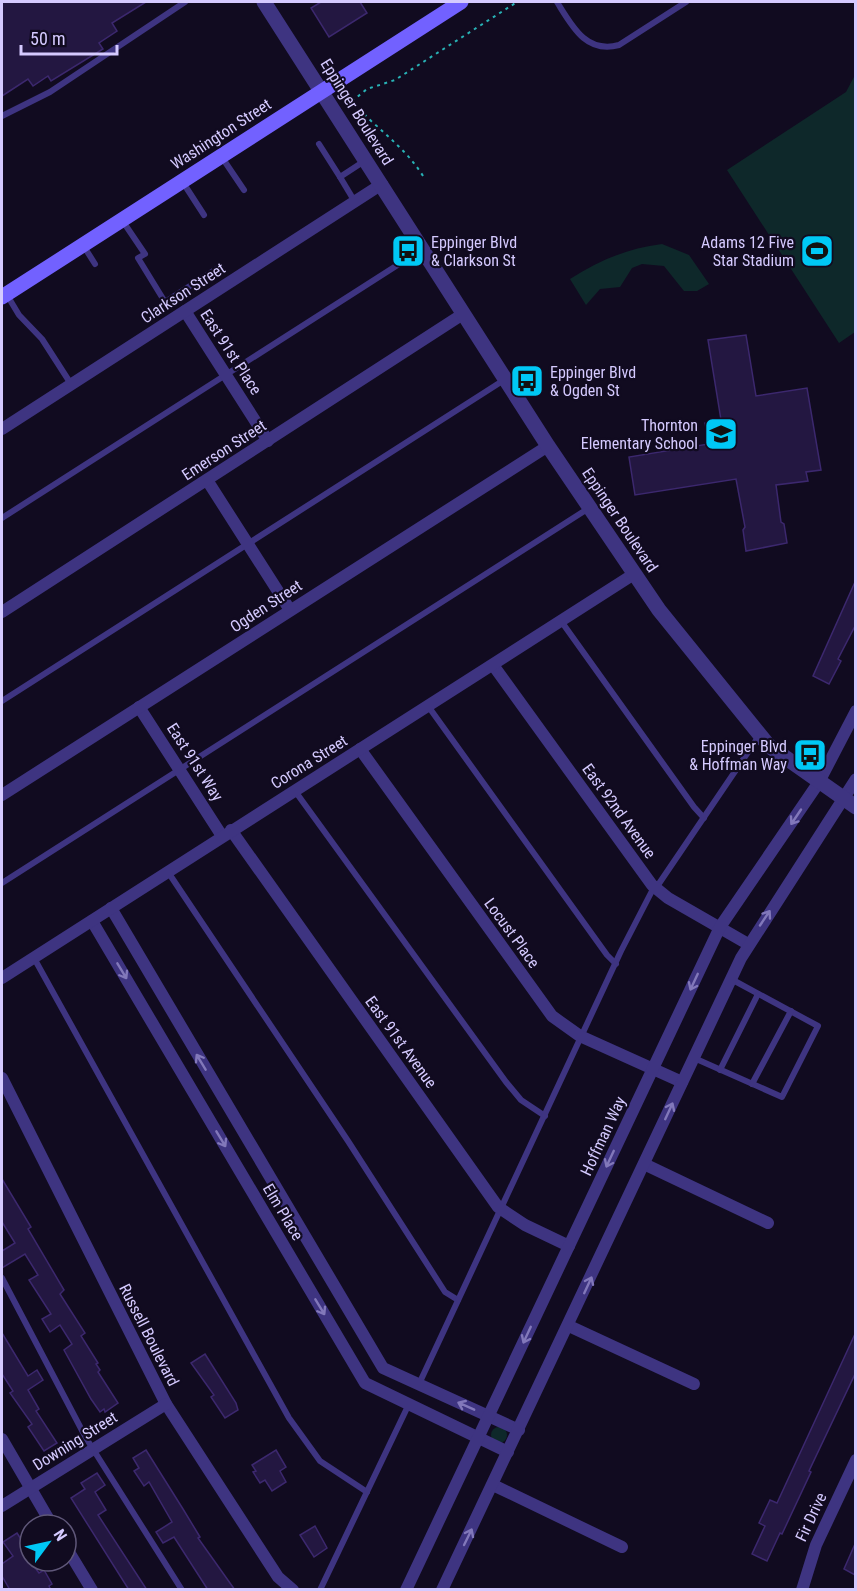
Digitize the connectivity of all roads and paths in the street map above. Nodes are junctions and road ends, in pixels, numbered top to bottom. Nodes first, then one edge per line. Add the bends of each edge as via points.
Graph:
1 (185, 2) edge
2 (264, 2) edge
3 (461, 2) edge
4 (518, 2) edge
5 (557, 2) edge
6 (687, 2) edge
7 (323, 90) junction
8 (2, 116) edge
9 (319, 144) dead end
10 (221, 156) junction
11 (366, 160) junction
12 (423, 176) dead end
13 (340, 177) junction
14 (182, 181) junction
15 (382, 184) junction
16 (244, 190) dead end
17 (355, 202) junction
18 (204, 215) dead end
19 (122, 219) junction
20 (83, 244) junction
21 (422, 249) junction
22 (95, 264) dead end
23 (221, 266) dead end
24 (4, 295) edge
25 (185, 311) junction
26 (463, 314) junction
27 (225, 375) junction
28 (505, 379) junction
29 (71, 384) junction
30 (2, 429) edge
31 (268, 441) junction
32 (548, 446) junction
33 (207, 480) junction
34 (589, 507) junction
35 (2, 518) edge
36 (248, 544) junction
37 (634, 574) junction
38 (290, 610) junction
39 (2, 612) edge
40 (561, 621) junction
41 (493, 665) junction
42 (2, 700) edge
43 (428, 706) junction
44 (139, 707) junction
45 (855, 711) edge
46 (759, 735) junction
47 (360, 749) junction
48 (180, 770) junction
49 (855, 779) edge
50 (819, 782) junction
51 (294, 790) junction
52 (2, 795) edge
53 (850, 804) edge
54 (704, 818) junction
55 (227, 833) junction
56 (168, 871) junction
57 (2, 883) edge
58 (655, 888) junction
59 (111, 908) junction
60 (92, 921) junction
61 (720, 927) junction
62 (748, 944) junction
63 (33, 958) junction
64 (616, 964) junction
65 (2, 978) edge
66 (731, 980) junction
67 (758, 994) junction
68 (790, 1011) junction
69 (583, 1038) junction
70 (694, 1058) junction
71 (653, 1068) junction
72 (720, 1070) junction
73 (2, 1078) edge
74 (682, 1082) junction
75 (752, 1084) junction
76 (545, 1116) junction
77 (644, 1164) junction
78 (502, 1211) junction
79 (768, 1223) dead end
80 (569, 1246) junction
81 (2, 1278) edge
82 (458, 1300) junction
83 (569, 1326) junction
84 (694, 1384) dead end
85 (419, 1385) junction
86 (165, 1404) junction
87 (408, 1406) junction
88 (490, 1416) junction
89 (519, 1430) junction
90 (2, 1439) edge
91 (479, 1439) junction
92 (93, 1449) junction
93 (508, 1452) junction
94 (855, 1460) edge
95 (493, 1485) junction
96 (29, 1488) junction
97 (367, 1492) junction
98 (2, 1506) edge
99 (45, 1513) edge
100 (622, 1547) dead end
101 (78, 1567) edge
102 (92, 1590) edge
103 (182, 1590) edge
104 (293, 1590) edge
105 (320, 1590) edge
106 (406, 1590) edge
107 (442, 1590) edge
108 (802, 1590) edge

1 - 8 lane via 58,87
2 - 7 street, Eppinger Boulevard
3 - 7 main road, Washington Street
4 - 12 path via 395,80 367,90 351,102 410,155
5 - 6 lane via 577,32 593,46 607,48 619,45
7 - 10 main road, Washington Street
7 - 11 street, Eppinger Boulevard
9 - 13 lane
10 - 14 main road, Washington Street
10 - 16 lane
11 - 13 lane
11 - 15 street, Eppinger Boulevard
13 - 17 lane
14 - 18 lane
14 - 19 main road, Washington Street
15 - 17 street, Clarkson Street
15 - 21 street, Eppinger Boulevard
17 - 25 street, Clarkson Street
19 - 20 main road, Washington Street
19 - 23 lane via 145,254 138,258 165,302
20 - 22 lane
20 - 24 main road, Washington Street
21 - 26 street, Eppinger Boulevard
21 - 27 lane
24 - 29 lane via 42,339
25 - 27 street, East 91st Place
25 - 29 street, Clarkson Street
26 - 28 street, Eppinger Boulevard
26 - 31 street, Emerson Street
27 - 31 street, East 91st Place
27 - 35 lane
28 - 32 street, Eppinger Boulevard
28 - 36 lane
29 - 30 street, Clarkson Street
31 - 33 street, Emerson Street
32 - 34 street, Eppinger Boulevard
32 - 38 street, Ogden Street
33 - 36 street
33 - 39 street, Emerson Street
34 - 37 street, Eppinger Boulevard
34 - 48 lane
36 - 38 street
36 - 42 lane
37 - 40 street, Corona Street
37 - 46 street, Eppinger Boulevard
38 - 44 street, Ogden Street
40 - 41 street, Corona Street
40 - 54 lane
41 - 43 street, Corona Street
41 - 58 street, East 92nd Avenue
43 - 47 street, Corona Street
43 - 64 lane
44 - 48 street, East 91st Way
44 - 52 street, Ogden Street
45 - 50 street, Hoffman Way
46 - 50 street, Eppinger Boulevard
46 - 54 lane
47 - 51 street, Corona Street
47 - 69 street, Locust Place via 546,1010
48 - 55 street, East 91st Way
48 - 57 lane
49 - 53 street
50 - 53 street, Eppinger Boulevard
50 -> 61 street, Hoffman Way
51 - 55 street, Corona Street
51 - 76 lane via 507,1082 526,1104
62 -> 53 street
54 - 58 lane
55 - 56 street, Corona Street
55 - 78 street, East 91st Avenue
56 - 59 street, Corona Street
56 - 82 lane via 445,1292
58 - 61 street, East 92nd Avenue
58 - 64 lane
59 - 60 street, Corona Street
85 -> 59 street, Elm Place via 383,1368
60 - 63 street, Corona Street
60 -> 87 street, Elm Place via 360,1375 372,1388
61 - 62 street, East 92nd Avenue
61 -> 71 street, Hoffman Way
62 - 66 street
63 - 65 street, Corona Street
63 - 97 lane via 289,1418 320,1461
64 - 69 lane
66 - 67 lane
66 - 70 street
67 - 68 lane
67 - 72 lane
68 - 75 lane
68 - 75 lane via 818,1026 782,1097
69 - 71 street, Locust Place
69 - 76 lane
70 - 72 lane
70 - 74 street
71 - 74 street, Locust Place
71 -> 80 street, Hoffman Way
72 - 75 lane
73 - 86 street, Russell Boulevard
77 -> 74 street
76 - 78 lane
77 - 79 street
83 -> 77 street
78 - 80 street, East 91st Avenue
78 - 82 lane
80 -> 88 street, Hoffman Way
81 - 92 lane
82 - 85 lane
83 - 84 street
83 - 89 street
88 -> 85 street, Elm Place
86 - 92 street, Downing Street
86 - 104 street, Russell Boulevard via 278,1578
87 - 91 street, Elm Place
87 - 97 lane
88 - 89 street, Elm Place
88 - 91 street, Hoffman Way
89 - 93 street
90 - 96 street
91 - 93 street, Elm Place
91 - 106 street, Hoffman Way
92 - 96 street, Downing Street
92 - 103 lane
93 - 95 street
94 - 108 street, Fir Drive via 816,1545
95 - 100 street
107 -> 95 street
96 - 98 street, Downing Street
96 - 99 street
97 - 105 lane
101 - 102 street

